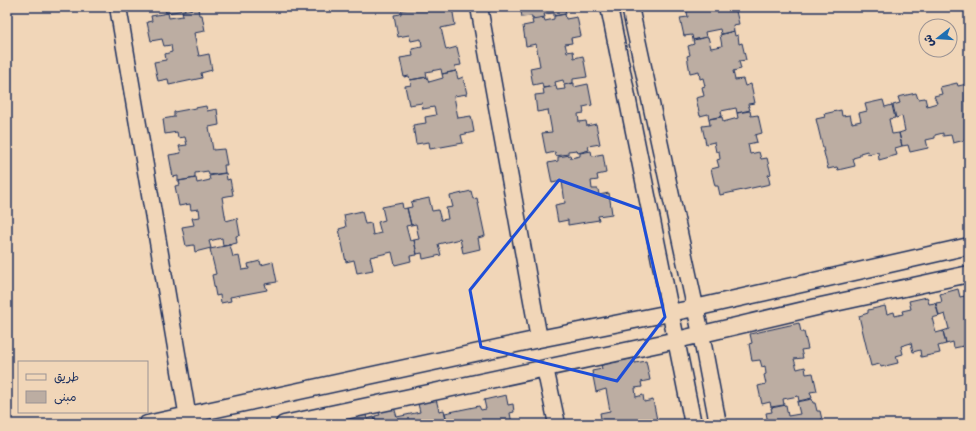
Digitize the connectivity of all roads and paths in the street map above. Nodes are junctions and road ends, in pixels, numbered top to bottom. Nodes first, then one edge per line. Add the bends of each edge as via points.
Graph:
1 (118, 7) edge
2 (479, 7) edge
3 (609, 7) edge
4 (630, 7) edge
5 (969, 246) edge
6 (969, 274) edge
7 (695, 308) junction
8 (670, 313) junction
9 (701, 334) junction
10 (539, 339) junction
11 (676, 340) junction
12 (545, 368) junction
13 (188, 420) edge
14 (147, 424) edge
15 (284, 424) edge
16 (557, 424) edge
17 (693, 424) edge
18 (718, 424) edge

1 - 13 street
2 - 10 street
3 - 8 street
4 - 7 street
5 - 7 street
6 - 9 street
7 - 8 street
7 - 9 street
8 - 10 street
8 - 11 street
9 - 11 street
9 - 18 street
10 - 13 street
11 - 12 street
11 - 17 street
12 - 15 street
12 - 16 street
13 - 14 street

